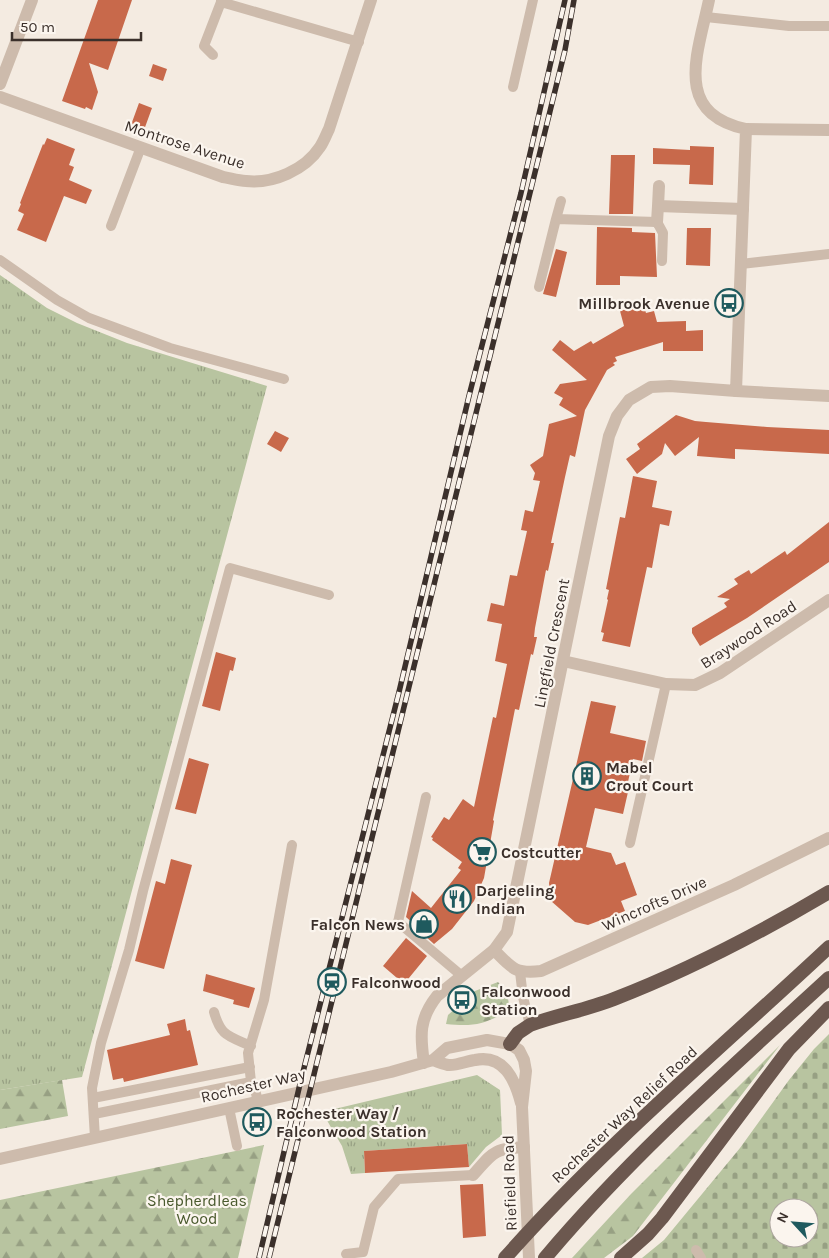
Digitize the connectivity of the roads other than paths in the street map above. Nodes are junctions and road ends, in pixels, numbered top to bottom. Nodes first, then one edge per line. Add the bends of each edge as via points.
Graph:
1 (32, 0) edge
2 (372, 0) edge
3 (533, 0) edge
4 (710, 0) edge
5 (221, 1) edge
6 (706, 17) junction
7 (829, 26) edge
8 (359, 42) junction
9 (213, 55) dead end
10 (0, 84) edge
11 (513, 86) dead end
12 (0, 96) edge
13 (746, 129) junction
14 (829, 130) edge
15 (141, 147) junction
16 (660, 186) dead end
17 (561, 201) dead end
18 (658, 206) junction
19 (743, 209) junction
20 (556, 219) junction
21 (658, 222) junction
22 (111, 226) dead end
23 (829, 254) edge
24 (0, 260) edge
25 (662, 261) dead end
26 (741, 264) junction
27 (539, 288) dead end
28 (284, 379) dead end
29 (736, 391) junction
30 (829, 396) edge
31 (329, 594) dead end
32 (829, 600) edge
33 (564, 661) junction
34 (666, 684) junction
35 (426, 796) dead end
36 (829, 838) edge
37 (630, 843) dead end
38 (292, 845) dead end
39 (829, 892) edge
40 (829, 947) edge
41 (494, 950) junction
42 (520, 972) junction
43 (462, 976) junction
44 (829, 978) edge
45 (829, 1008) edge
46 (214, 1012) dead end
47 (530, 1025) junction
48 (510, 1044) junction
49 (251, 1046) junction
50 (428, 1061) junction
51 (250, 1067) junction
52 (250, 1082) junction
53 (92, 1098) junction
54 (264, 1100) junction
55 (522, 1107) junction
56 (229, 1108) junction
57 (94, 1114) junction
58 (95, 1138) junction
59 (237, 1146) dead end
60 (524, 1147) junction
61 (0, 1159) edge
62 (473, 1175) joint
63 (346, 1254) dead end
64 (505, 1258) edge
65 (528, 1258) edge
66 (545, 1258) edge
67 (621, 1258) edge

1 - 10 street
2 - 8 street, Montrose Avenue
3 - 11 lane
4 - 6 street
5 - 8 lane
5 - 9 lane via 204,46
6 - 7 lane via 789,26
6 - 13 street via 695,74 700,100 718,119
8 - 15 street, Montrose Avenue via 320,146 303,163 280,177 265,181 230,178
12 - 15 street, Montrose Avenue
13 - 14 street
13 - 19 street
15 - 22 lane
16 - 18 street
17 - 20 lane
18 - 19 street
18 - 21 street
19 - 26 street
20 - 21 lane
20 - 27 lane
21 - 25 lane via 663,233
23 - 26 lane
24 - 28 lane via 89,318 170,348
26 - 29 street
29 - 30 street, Lingfield Crescent
29 - 33 street, Lingfield Crescent via 651,387 629,400 617,416 609,436
31 - 53 lane via 230,568 142,891 129,950 101,1043
32 - 34 street, Braywood Road via 707,680 695,685
33 - 34 street, Braywood Road
33 - 41 street, Lingfield Crescent via 507,932
34 - 37 lane
35 - 43 lane via 398,922
36 - 42 street, Wincrofts Drive via 734,885 541,971
38 - 49 lane via 264,1000
39 - 47 highway via 700,961 614,999
40 - 64 highway, Rochester Way Relief Road via 610,1149
41 - 42 street
41 - 43 street, Lingfield Crescent
42 - 47 lane
43 - 50 street, Lingfield Crescent via 437,996 425,1015 420,1037
44 - 66 highway via 658,1137
45 - 67 highway via 789,1048 657,1224
46 - 49 lane via 217,1024 225,1034
47 - 48 highway
48 - 50 street, Rochester Way via 487,1040 455,1046
48 - 55 street, Riefield Road via 522,1054 526,1070
49 - 51 lane via 248,1053
50 - 54 street, Rochester Way
50 - 55 street, Riefield Road via 450,1065 478,1059 494,1061 509,1072
51 - 52 lane
51 - 53 lane
52 - 54 lane
52 - 57 lane
53 - 57 lane
54 - 56 street, Rochester Way
55 - 60 street, Riefield Road
56 - 58 street, Rochester Way
56 - 59 lane
57 - 58 lane
58 - 61 street, Rochester Way
60 - 62 street via 504,1148 493,1153
60 - 65 street, Riefield Road
62 - 63 lane via 398,1179 374,1208 364,1252

